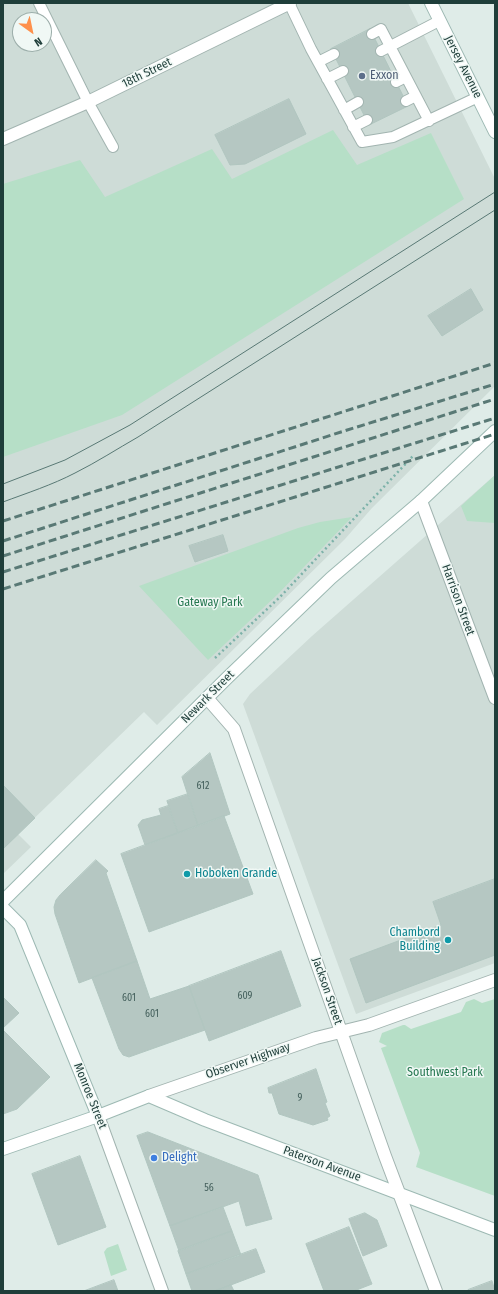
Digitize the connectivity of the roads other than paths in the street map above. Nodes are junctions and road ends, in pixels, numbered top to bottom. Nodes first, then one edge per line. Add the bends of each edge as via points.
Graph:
1 (39, 3) edge
2 (289, 3) edge
3 (431, 3) edge
4 (439, 21) junction
5 (372, 34) dead end
6 (390, 46) junction
7 (381, 51) dead end
8 (334, 54) dead end
9 (318, 62) junction
10 (342, 71) dead end
11 (406, 77) junction
12 (327, 79) junction
13 (396, 82) dead end
14 (416, 96) junction
15 (478, 97) junction
16 (406, 101) dead end
17 (88, 102) junction
18 (358, 102) dead end
19 (344, 110) junction
20 (367, 120) dead end
21 (429, 121) junction
22 (353, 127) junction
23 (495, 132) edge
24 (3, 140) edge
25 (114, 147) dead end
26 (495, 431) edge
27 (421, 501) junction
28 (207, 698) junction
29 (495, 698) edge
30 (3, 901) edge
31 (3, 908) edge
32 (495, 980) edge
33 (341, 1032) junction
34 (149, 1096) junction
35 (98, 1116) junction
36 (3, 1149) edge
37 (400, 1193) junction
38 (495, 1230) edge
39 (162, 1291) edge
40 (436, 1291) edge

1 - 17 lane
2 - 9 lane
2 - 17 street, 18th Street
3 - 4 street, Jersey Avenue
4 - 6 lane
4 - 15 street, Jersey Avenue
5 - 6 lane via 381,29
6 - 7 lane
6 - 11 lane
8 - 9 lane
9 - 12 lane
10 - 12 lane
11 - 13 lane
11 - 14 lane
12 - 19 lane
14 - 16 lane
14 - 21 lane
15 - 21 lane
15 - 23 street, Jersey Avenue
17 - 24 street, 18th Street
17 - 25 lane
18 - 19 lane
19 - 22 lane
20 - 22 lane
21 - 22 lane via 392,137 362,142
26 - 27 street, Newark Street
27 - 28 street, Newark Street via 331,578
27 - 29 street, Harrison Street
28 - 30 street, Newark Street
28 - 33 street, Jackson Street via 234,729
31 - 35 street, Monroe Street via 20,925
32 - 33 street, Observer Highway via 369,1025
33 - 34 street, Observer Highway via 316,1038
33 - 37 street, Jackson Street
34 - 35 street, Observer Highway
34 - 37 street, Paterson Avenue via 212,1123
35 - 36 street, Observer Highway
35 - 39 street, Monroe Street
37 - 38 street, Paterson Avenue
37 - 40 street, Jackson Street

